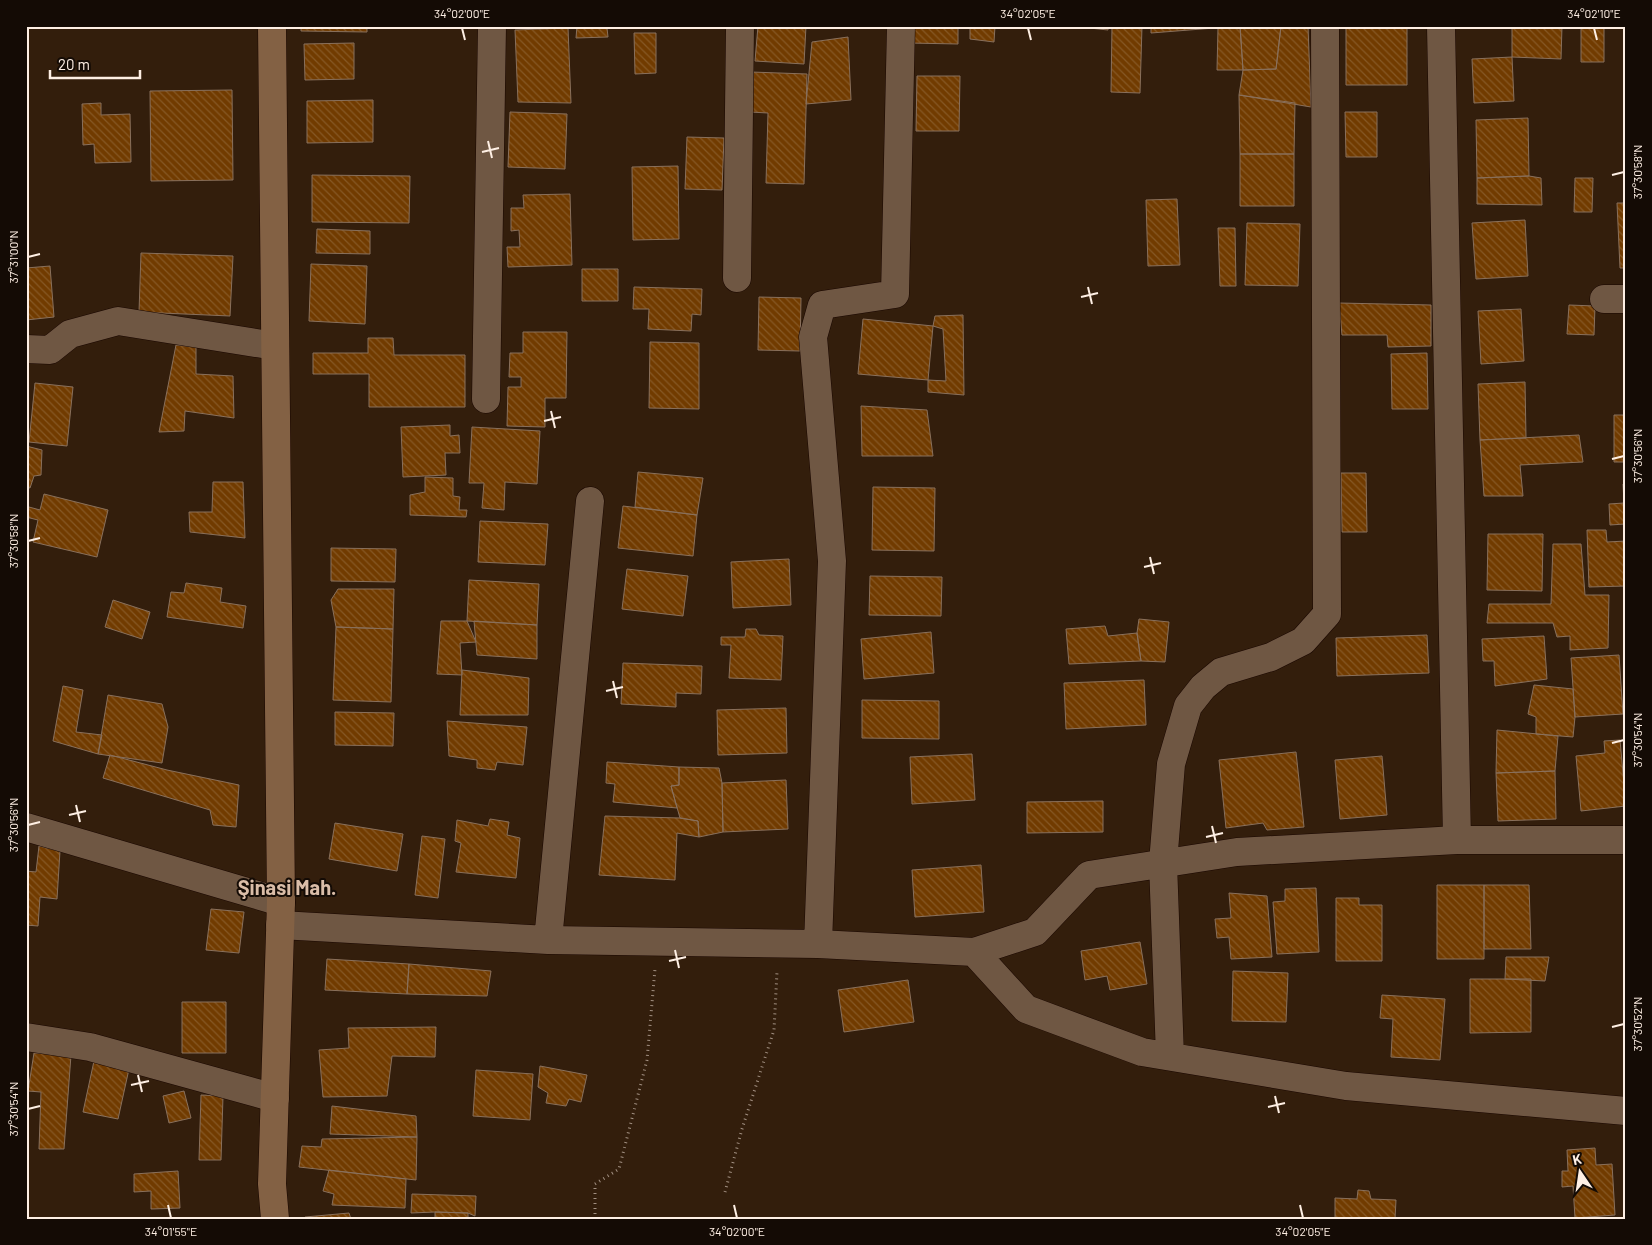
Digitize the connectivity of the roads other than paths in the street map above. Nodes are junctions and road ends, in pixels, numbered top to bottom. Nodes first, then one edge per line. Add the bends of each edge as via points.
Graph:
1 (272, 26) edge
2 (492, 26) edge
3 (740, 26) edge
4 (901, 26) edge
5 (1325, 26) edge
6 (1441, 26) edge
7 (737, 278) dead end
8 (275, 346) junction
9 (26, 349) edge
10 (486, 399) dead end
11 (590, 501) dead end
12 (26, 827) edge
13 (1457, 840) junction
14 (1626, 840) edge
15 (1163, 863) junction
16 (281, 914) junction
17 (548, 940) junction
18 (818, 944) junction
19 (974, 952) junction
20 (26, 1037) edge
21 (1170, 1056) junction
22 (275, 1098) junction
23 (1626, 1111) edge
24 (275, 1219) edge

1 - 8 main road
2 - 10 street
3 - 7 street
4 - 18 street via 895,294 822,305 814,337 832,561
5 - 15 street via 1327,614 1303,641 1271,657 1221,672 1188,706 1171,764
6 - 13 street
8 - 9 street via 118,321 70,334 50,350
8 - 16 main road
11 - 17 street
12 - 16 street
13 - 14 street
13 - 15 street via 1237,852
15 - 19 street via 1089,875 1035,932
15 - 21 street
16 - 17 street
16 - 22 main road
17 - 18 street
18 - 19 street
19 - 21 street via 1026,1010 1142,1052
20 - 22 street via 90,1046
21 - 23 street via 1346,1086
22 - 24 main road via 272,1184

